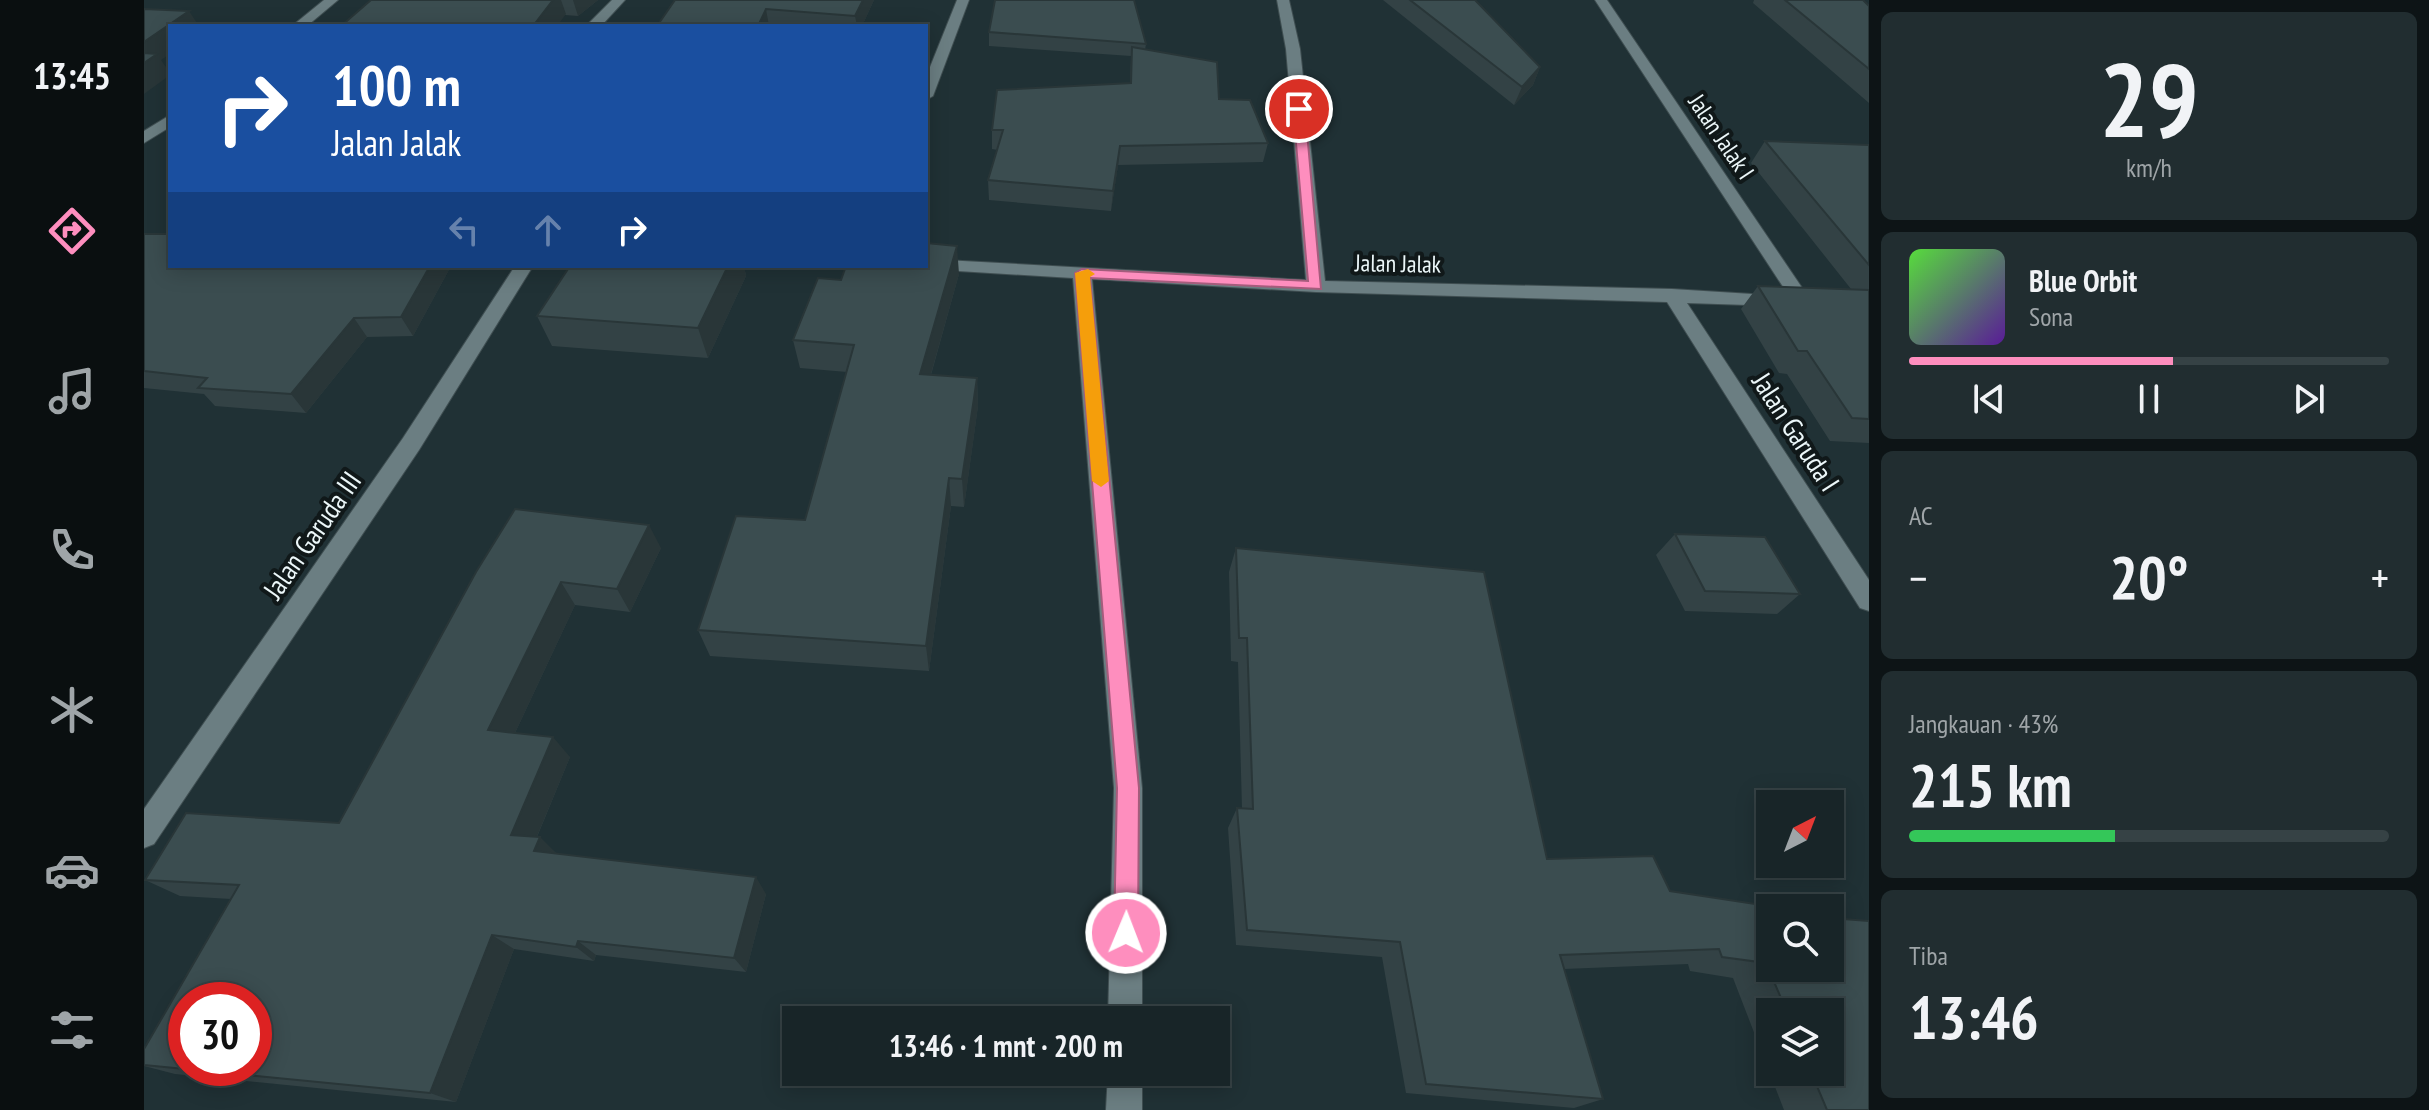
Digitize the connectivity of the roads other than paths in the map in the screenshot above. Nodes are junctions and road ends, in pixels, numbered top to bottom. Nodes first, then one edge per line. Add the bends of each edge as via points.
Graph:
1 (332, 0) edge
2 (619, 0) edge
3 (963, 0) edge
4 (1283, 0) edge
5 (1601, 0) edge
6 (302, 24) edge
7 (595, 24) edge
8 (928, 91) edge
9 (168, 121) edge
10 (144, 138) edge
11 (928, 264) edge
12 (523, 268) edge
13 (1082, 273) junction
14 (1316, 286) junction
15 (1672, 295) junction
16 (1808, 301) joint
17 (1869, 601) edge
18 (144, 834) edge
19 (1125, 1006) edge
20 (1125, 1086) edge
21 (1124, 1110) edge

1 - 6 street
2 - 7 street
3 - 8 street
4 - 14 street via 1293,49
5 - 16 street, Jalan Jalak I
9 - 10 street
11 - 13 street, Jalan Jalak
12 - 18 street, Jalan Garuda III via 411,444
13 - 14 street, Jalan Jalak
13 - 19 street via 1128,788
14 - 15 street, Jalan Jalak
15 - 16 street, Jalan Jalak
15 - 17 street, Jalan Garuda I
20 - 21 street

